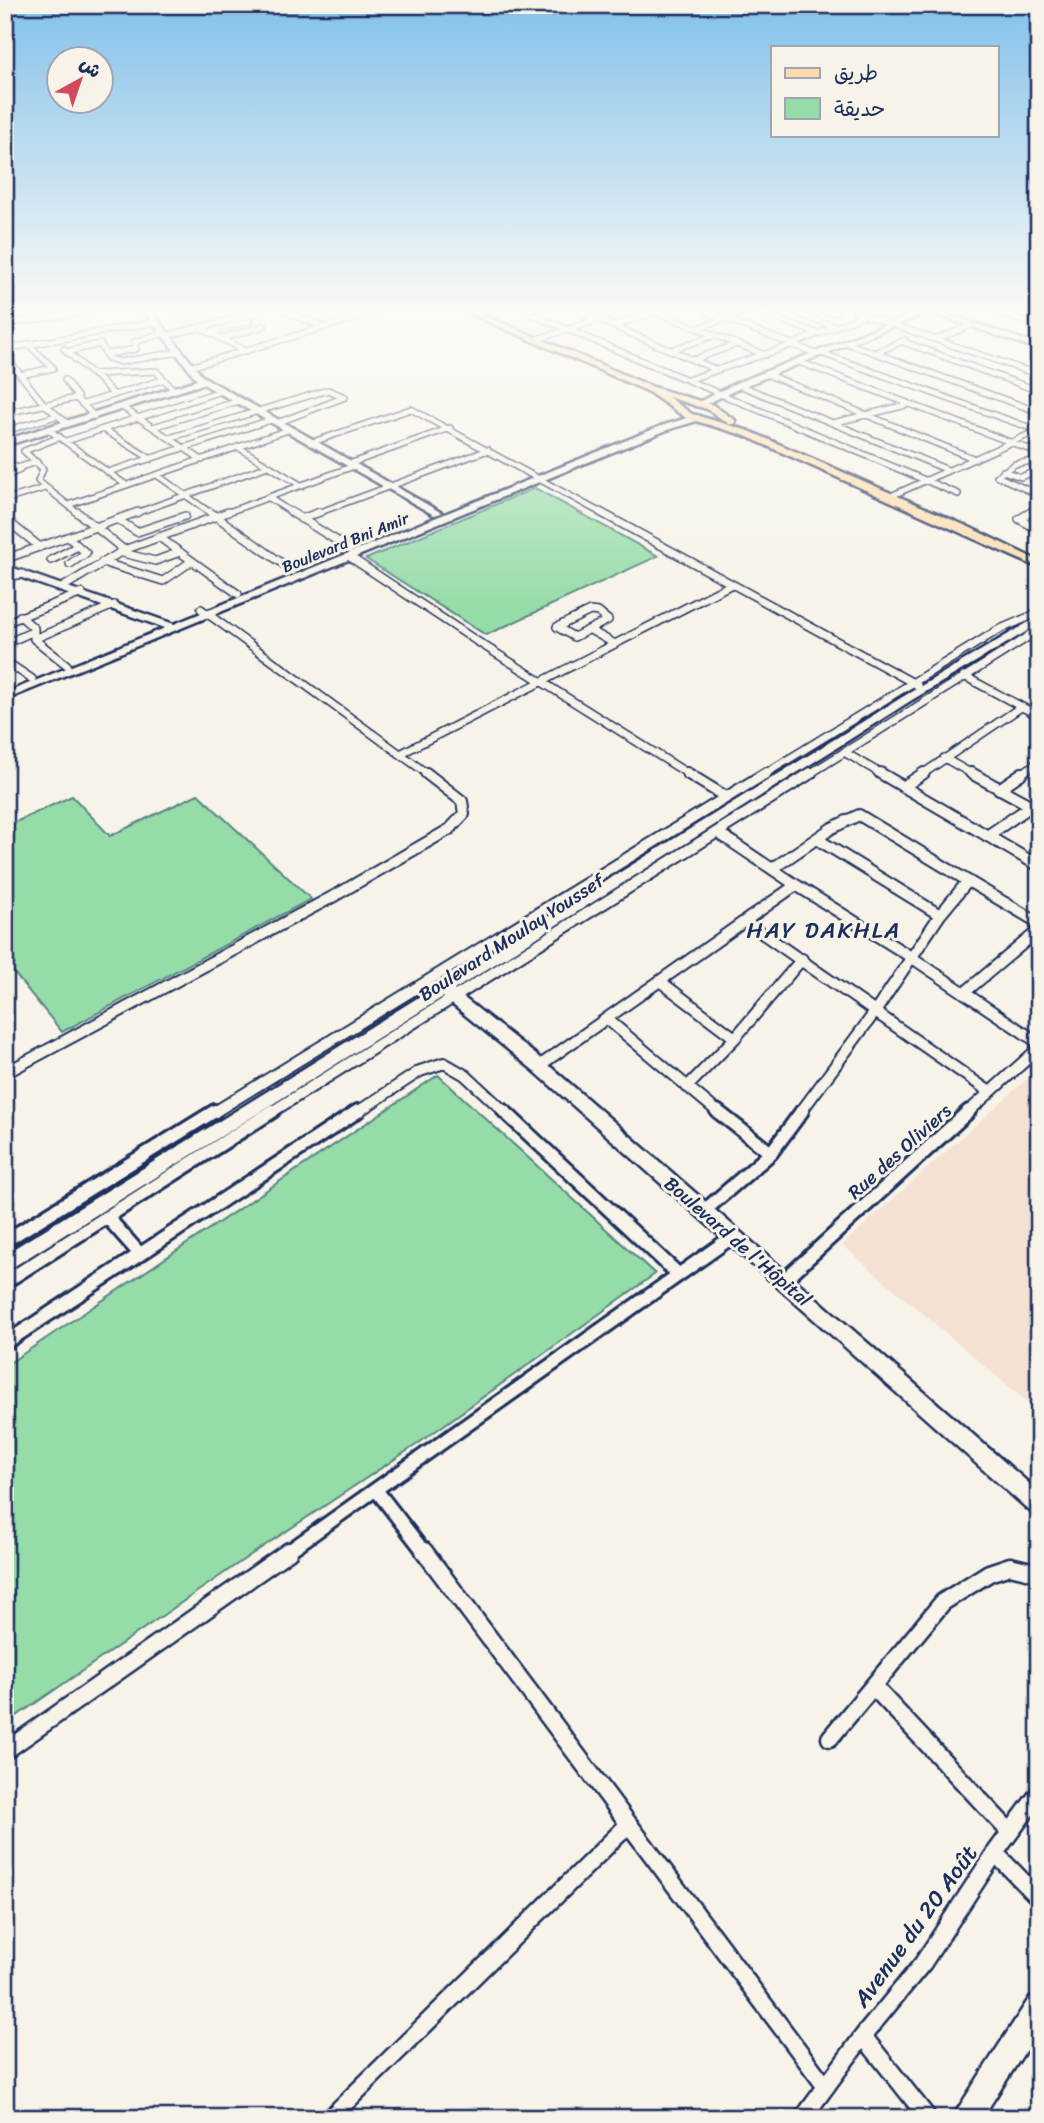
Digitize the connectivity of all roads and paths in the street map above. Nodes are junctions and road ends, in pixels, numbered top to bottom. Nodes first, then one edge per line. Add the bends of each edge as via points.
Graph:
1 (50, 411) edge
2 (90, 411) edge
3 (109, 411) edge
4 (129, 411) edge
5 (157, 411) edge
6 (206, 411) edge
7 (254, 411) edge
8 (286, 411) edge
9 (308, 411) edge
10 (405, 411) edge
11 (415, 411) edge
12 (683, 411) joint
13 (714, 411) edge
14 (716, 411) edge
15 (764, 411) edge
16 (804, 411) edge
17 (856, 411) edge
18 (881, 411) edge
19 (927, 411) edge
20 (982, 411) edge
21 (251, 412) junction
22 (866, 415) junction
23 (55, 416) junction
24 (94, 416) junction
25 (295, 416) junction
26 (138, 417) junction
27 (699, 418) junction
28 (834, 423) junction
29 (68, 424) junction
30 (276, 426) junction
31 (153, 428) junction
32 (450, 428) junction
33 (103, 429) junction
34 (5, 430) edge
35 (49, 430) junction
36 (1038, 430) edge
37 (811, 431) junction
38 (747, 433) junction
39 (169, 438) junction
40 (63, 439) junction
41 (1011, 442) junction
42 (5, 443) edge
43 (310, 443) junction
44 (239, 447) junction
45 (185, 448) junction
46 (488, 450) junction
47 (1039, 453) edge
48 (151, 458) junction
49 (975, 458) junction
50 (5, 460) edge
51 (202, 460) junction
52 (1039, 460) edge
53 (37, 462) junction
54 (352, 465) junction
55 (268, 466) junction
56 (18, 468) junction
57 (948, 470) junction
58 (1003, 471) junction
59 (108, 472) junction
60 (1033, 472) dead end
61 (157, 475) junction
62 (5, 477) edge
63 (537, 477) junction
64 (926, 480) junction
65 (126, 485) junction
66 (302, 486) junction
67 (389, 486) junction
68 (46, 488) junction
69 (1037, 493) edge
70 (958, 494) dead end
71 (185, 496) junction
72 (891, 496) junction
73 (269, 498) junction
74 (5, 500) edge
75 (166, 503) junction
76 (68, 505) junction
77 (1039, 507) edge
78 (437, 513) junction
79 (185, 516) junction
80 (214, 517) junction
81 (5, 519) edge
82 (301, 519) junction
83 (118, 520) junction
84 (196, 524) junction
85 (96, 527) junction
86 (967, 530) junction
87 (1039, 530) edge
88 (68, 537) junction
89 (159, 537) junction
90 (78, 546) junction
91 (40, 547) junction
92 (121, 551) junction
93 (180, 552) junction
94 (350, 553) junction
95 (1039, 556) edge
96 (5, 559) edge
97 (51, 560) dead end
98 (192, 561) junction
99 (102, 562) junction
100 (70, 564) dead end
101 (1039, 565) edge
102 (6, 568) edge
103 (293, 571) junction
104 (23, 574) junction
105 (5, 577) edge
106 (732, 584) junction
107 (63, 587) junction
108 (82, 593) junction
109 (238, 594) junction
110 (114, 605) junction
111 (205, 611) junction
112 (20, 617) junction
113 (1036, 619) edge
114 (5, 623) edge
115 (171, 625) junction
116 (590, 630) junction
117 (1004, 633) junction
118 (34, 635) junction
119 (5, 644) edge
120 (615, 644) junction
121 (5, 661) edge
122 (67, 665) junction
123 (968, 669) junction
124 (32, 678) junction
125 (542, 681) junction
126 (5, 689) edge
127 (924, 689) junction
128 (5, 697) edge
129 (1021, 706) junction
130 (1039, 716) edge
131 (844, 752) junction
132 (400, 754) junction
133 (944, 758) junction
134 (1038, 763) edge
135 (903, 787) junction
136 (999, 789) junction
137 (726, 797) junction
138 (1035, 808) edge
139 (717, 832) junction
140 (987, 836) junction
141 (817, 839) junction
142 (1039, 866) edge
143 (772, 869) junction
144 (968, 881) junction
145 (796, 885) junction
146 (940, 915) junction
147 (746, 922) junction
148 (1039, 923) edge
149 (1039, 930) edge
150 (911, 957) junction
151 (802, 959) junction
152 (660, 982) junction
153 (443, 989) junction
154 (964, 993) junction
155 (874, 1012) junction
156 (607, 1019) junction
157 (735, 1038) junction
158 (1039, 1046) edge
159 (539, 1066) junction
160 (5, 1073) edge
161 (687, 1087) junction
162 (990, 1092) junction
163 (771, 1153) junction
164 (704, 1210) junction
165 (108, 1218) junction
166 (732, 1237) junction
167 (5, 1241) edge
168 (139, 1254) junction
169 (5, 1264) edge
170 (678, 1273) junction
171 (782, 1281) junction
172 (5, 1282) edge
173 (5, 1343) edge
174 (377, 1491) junction
175 (1039, 1506) edge
176 (1039, 1573) edge
177 (873, 1686) junction
178 (830, 1738) dead end
179 (5, 1751) edge
180 (1039, 1793) edge
181 (629, 1824) junction
182 (1010, 1832) junction
183 (995, 1853) junction
184 (1039, 1898) edge
185 (1039, 2006) edge
186 (863, 2036) junction
187 (826, 2087) junction
188 (808, 2116) edge
189 (330, 2118) edge
190 (929, 2118) edge
191 (966, 2118) edge

1 - 23 street
2 - 24 street
3 - 24 main road
4 - 26 street
5 - 26 street
6 - 31 street
7 - 21 street
8 - 25 street
9 - 25 street
10 - 43 street
11 - 32 street
12 - 27 main road
12 - 63 main road, Boulevard Bni Amir
13 - 27 main road via 714,415
14 - 38 main road
15 - 37 street
16 - 28 street
17 - 22 street
18 - 22 street
19 - 41 street
20 - 36 street
21 - 30 main road
21 - 39 street
22 - 28 street
22 - 49 street
23 - 29 street
23 - 34 street
24 - 29 main road
25 - 30 street
26 - 31 street
26 - 33 street
27 - 38 main road
27 - 63 main road, Boulevard Bni Amir
28 - 37 street
28 - 57 street
29 - 35 main road
30 - 43 main road
30 - 44 street
30 - 45 street
31 - 39 street
32 - 46 street
32 - 54 street
33 - 40 street
33 - 48 street
35 - 40 street
35 - 42 main road
36 - 41 street
37 - 64 street
38 - 72 main road
39 - 45 street
40 - 53 street via 24,451
40 - 59 street
41 - 47 street
41 - 49 street
43 - 54 main road
44 - 51 street
44 - 55 street
45 - 48 street
45 - 51 street
46 - 63 street
46 - 67 street
48 - 59 street
49 - 57 street
50 - 56 street
51 - 61 street
52 - 58 street
53 - 56 street
53 - 68 street via 43,469 38,481
54 - 66 street
54 - 67 main road
55 - 66 street
55 - 71 street
56 - 62 street
57 - 64 street
58 - 60 street via 1021,477
58 - 69 street via 997,477
59 - 65 street
61 - 65 street
61 - 71 street
63 - 78 main road, Boulevard Bni Amir
63 - 94 main road, Boulevard Bni Amir
63 - 106 street
64 - 70 street
64 - 72 street
65 - 76 street
66 - 73 street
67 - 78 main road
67 - 82 street
68 - 74 street
68 - 76 street
71 - 75 street
71 - 80 street
72 - 86 main road
73 - 80 street
73 - 82 street
75 - 79 street
75 - 83 street
76 - 85 street
77 - 87 street via 1019,519
78 - 94 main road, Boulevard Bni Amir
79 - 83 street via 137,532
79 - 84 street
80 - 84 street
80 - 103 street
81 - 91 street
82 - 94 street
83 - 85 street
84 - 89 street
85 - 88 street
85 - 92 street
86 - 95 main road
86 - 101 main road
88 - 90 street
88 - 91 street
89 - 92 street
89 - 93 street
90 - 97 street
90 - 100 street via 86,554
91 - 96 street
92 - 93 street via 155,561
92 - 99 street
93 - 98 street
94 - 103 main road, Boulevard Bni Amir
94 - 111 main road, Boulevard Bni Amir
94 - 125 street
98 - 99 street via 163,581
98 - 109 street
99 - 107 street
102 - 104 main road
103 - 109 main road, Boulevard Bni Amir
104 - 105 street
104 - 107 main road
106 - 120 street
106 - 127 street
107 - 108 main road
108 - 110 main road
108 - 112 street
109 - 111 main road, Boulevard Bni Amir
110 - 115 main road
110 - 118 street
111 - 115 main road, Boulevard Bni Amir
111 - 132 street
112 - 114 street
112 - 118 street via 32,626
113 - 117 main road, Boulevard Moulay Youssef
113 - 123 street, Boulevard Moulay Youssef via 1025,639
115 - 122 main road, Boulevard Bni Amir
115 - 128 main road, Boulevard Bni Amir
116 - 116 street via 574,637 557,627 590,611 607,618
116 - 120 street
117 - 123 main road, Boulevard Moulay Youssef
117 - 127 street, Boulevard Moulay Youssef
118 - 119 street
118 - 122 street
120 - 125 street
121 - 124 street
122 - 124 main road, Boulevard Bni Amir
123 - 127 main road, Boulevard Moulay Youssef
123 - 129 street
124 - 126 main road, Boulevard Bni Amir
125 - 132 street
125 - 137 street
127 - 131 street, Boulevard Moulay Youssef
127 - 137 street, Boulevard Moulay Youssef
127 - 153 main road, Boulevard Moulay Youssef
129 - 130 street
129 - 133 street
131 - 135 street
131 - 139 street, Boulevard Moulay Youssef
132 - 160 street via 462,801 464,814 450,829
133 - 135 street
133 - 136 street
134 - 136 street
135 - 140 street
136 - 138 street
137 - 153 street, Boulevard Moulay Youssef
138 - 140 street
139 - 143 street
139 - 153 street, Boulevard Moulay Youssef
140 - 142 street
141 - 143 street
141 - 144 street via 850,817 863,816
141 - 146 street
143 - 145 street
144 - 146 street
144 - 148 street
145 - 147 street
145 - 150 street
146 - 150 street
147 - 151 street
147 - 152 street
149 - 154 street
150 - 154 street
150 - 155 street
151 - 155 street
151 - 157 street
152 - 156 street
152 - 157 street
153 - 159 main road, Boulevard de l'Hôpital
153 - 165 street, Boulevard Moulay Youssef
153 - 167 street, Boulevard Moulay Youssef via 365,1019
153 - 169 main road, Boulevard Moulay Youssef
154 - 158 street
155 - 162 street
155 - 163 street
156 - 159 street
156 - 161 street
157 - 161 street
158 - 162 street, Rue des Oliviers
159 - 164 main road, Boulevard de l'Hôpital
161 - 163 street
162 - 171 street, Rue des Oliviers
163 - 164 street
164 - 166 main road, Boulevard de l'Hôpital
165 - 168 street
165 - 172 street, Boulevard Moulay Youssef
166 - 170 street
166 - 171 main road, Boulevard de l'Hôpital
168 - 170 street via 420,1071 444,1063 465,1075
168 - 173 street
170 - 174 street
171 - 175 main road, Boulevard de l'Hôpital
174 - 179 street
174 - 181 street
176 - 177 street via 1010,1566 989,1573 943,1602
177 - 178 street
177 - 182 street
180 - 182 street, Avenue du 20 Août
181 - 187 street
181 - 189 street
182 - 183 street, Avenue du 20 Août
183 - 184 street
183 - 186 street, Avenue du 20 Août via 923,1963
185 - 191 main road
186 - 187 street, Avenue du 20 Août
186 - 190 street
187 - 188 street, Avenue du 20 Août

